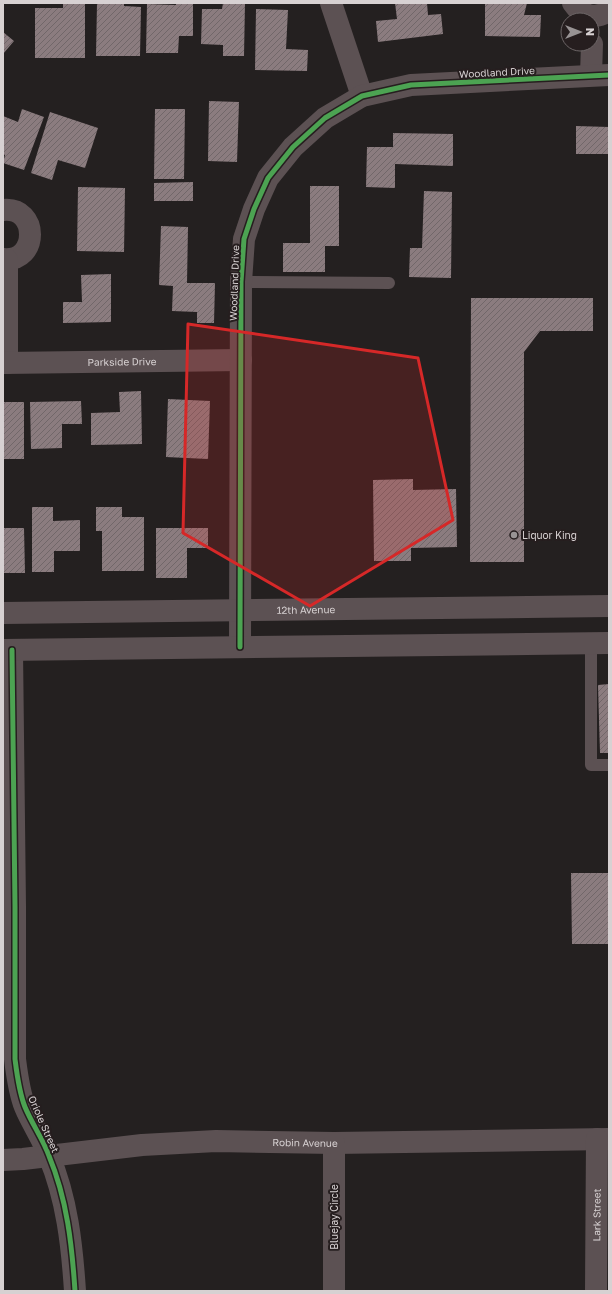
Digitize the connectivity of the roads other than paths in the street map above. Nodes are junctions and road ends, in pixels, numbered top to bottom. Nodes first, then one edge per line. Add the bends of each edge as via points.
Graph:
1 (331, 3) edge
2 (572, 3) edge
3 (581, 12) edge
4 (594, 52) edge
5 (600, 75) edge
6 (362, 96) junction
7 (3, 210) edge
8 (5, 260) edge
9 (241, 282) junction
10 (389, 283) dead end
11 (241, 360) junction
12 (5, 363) edge
13 (609, 606) edge
14 (240, 611) junction
15 (3, 614) edge
16 (600, 643) edge
17 (240, 647) junction
18 (7, 650) edge
19 (609, 764) edge
20 (9, 907) edge
21 (603, 1139) edge
22 (334, 1143) junction
23 (49, 1156) junction
24 (3, 1160) edge
25 (75, 1291) edge
26 (334, 1291) edge
27 (596, 1291) edge

1 - 6 street
2 - 3 street
4 - 5 street, Woodland Drive
5 - 6 street, Woodland Drive via 411,85
6 - 9 street, Woodland Drive via 325,118 293,147 268,178 244,239
7 - 8 street via 16,211 23,216 31,231 28,247 15,258
8 - 12 street
9 - 10 lane
9 - 11 street, Woodland Drive
11 - 12 street, Parkside Drive
11 - 14 street, Woodland Drive
13 - 14 street, 12th Avenue
14 - 15 street, 12th Avenue
14 - 17 street, Woodland Drive
16 - 17 street
16 - 19 lane via 591,765
17 - 18 street
18 - 20 street, Oriole Street
20 - 23 street, Oriole Street via 16,1072 25,1107
21 - 22 street, Robin Avenue
21 - 27 street, Lark Street
22 - 23 street, Robin Avenue via 209,1141 142,1145
22 - 26 street, Bluejay Circle
23 - 24 street, Robin Avenue
23 - 25 street, Oriole Street via 65,1208

